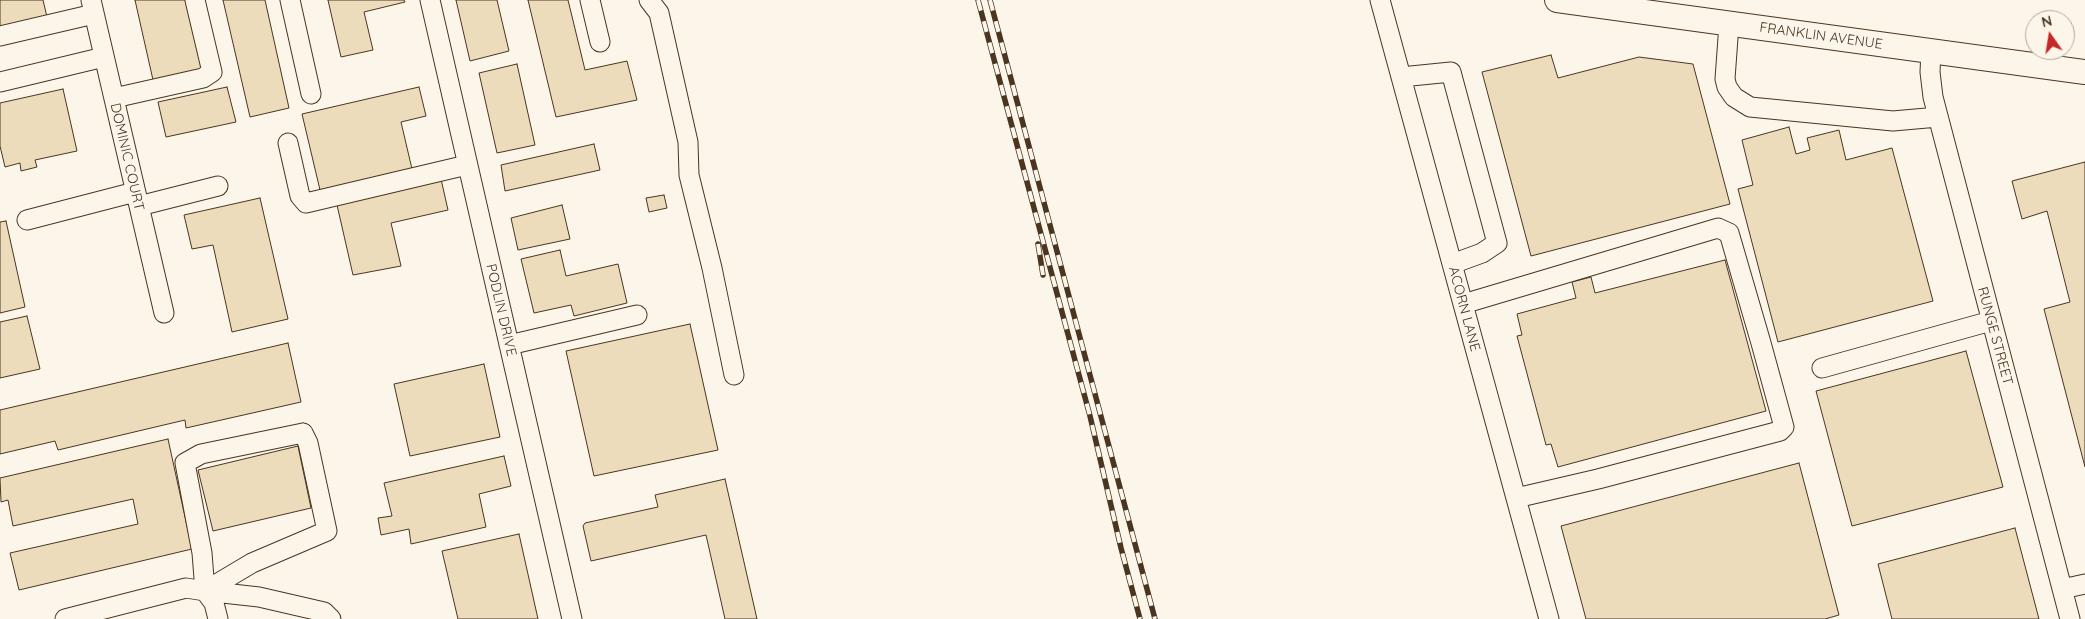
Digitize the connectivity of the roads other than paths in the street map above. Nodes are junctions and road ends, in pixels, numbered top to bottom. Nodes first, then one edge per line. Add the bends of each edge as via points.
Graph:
1 (195, 0) edge
2 (290, 0) edge
3 (430, 0) edge
4 (590, 0) edge
5 (649, 0) edge
6 (1380, 0) edge
7 (1567, 1) edge
8 (92, 7) edge
9 (1729, 24) junction
10 (0, 36) edge
11 (600, 42) dead end
12 (1931, 51) junction
13 (104, 57) junction
14 (2085, 72) edge
15 (1401, 77) junction
16 (0, 82) edge
17 (311, 94) dead end
18 (114, 98) junction
19 (1938, 117) junction
20 (288, 143) dead end
21 (467, 165) junction
22 (218, 186) dead end
23 (137, 199) junction
24 (27, 220) dead end
25 (1452, 264) junction
26 (1463, 304) junction
27 (164, 313) dead end
28 (637, 315) dead end
29 (1991, 321) junction
30 (509, 344) junction
31 (1822, 368) dead end
32 (734, 375) dead end
33 (1516, 498) junction
34 (2085, 584) edge
35 (2062, 589) junction
36 (205, 591) junction
37 (65, 619) edge
38 (218, 619) edge
39 (331, 619) edge
40 (572, 619) edge
41 (1549, 619) edge
42 (2070, 619) edge

1 - 18 street via 212,72 203,78
2 - 17 street
3 - 21 street, PODLIN DRIVE
4 - 11 street
5 - 32 street via 659,13 688,142 690,175
6 - 15 street, ACORN LANE
7 - 9 main road, FRANKLIN AVENUE
8 - 10 street
8 - 13 street, DOMINIC COURT
9 - 12 main road, FRANKLIN AVENUE
9 - 19 street via 1725,79 1734,96 1750,108 1893,121
12 - 14 main road, FRANKLIN AVENUE
12 - 19 street, RUNGE STREET via 1932,97
13 - 16 street
13 - 18 street, DOMINIC COURT
15 - 25 street, ACORN LANE
15 - 25 street via 1451,72 1497,243 1482,253
18 - 23 street, DOMINIC COURT
19 - 29 street, RUNGE STREET
20 - 21 street via 300,196 306,203
21 - 30 street, PODLIN DRIVE
22 - 23 street
23 - 24 street
23 - 27 street, DOMINIC COURT
25 - 26 street, ACORN LANE
26 - 33 street, ACORN LANE
26 - 33 street via 1718,228 1728,233 1784,427 1780,431
28 - 30 street
29 - 31 street
29 - 35 street, RUNGE STREET
30 - 40 street, PODLIN DRIVE
33 - 41 street, ACORN LANE
34 - 35 street
35 - 42 street, RUNGE STREET
36 - 36 street via 202,553 186,463 201,454 303,433 327,531 252,563
36 - 37 street via 186,588
36 - 38 street via 214,602
36 - 39 street via 259,597 324,612

